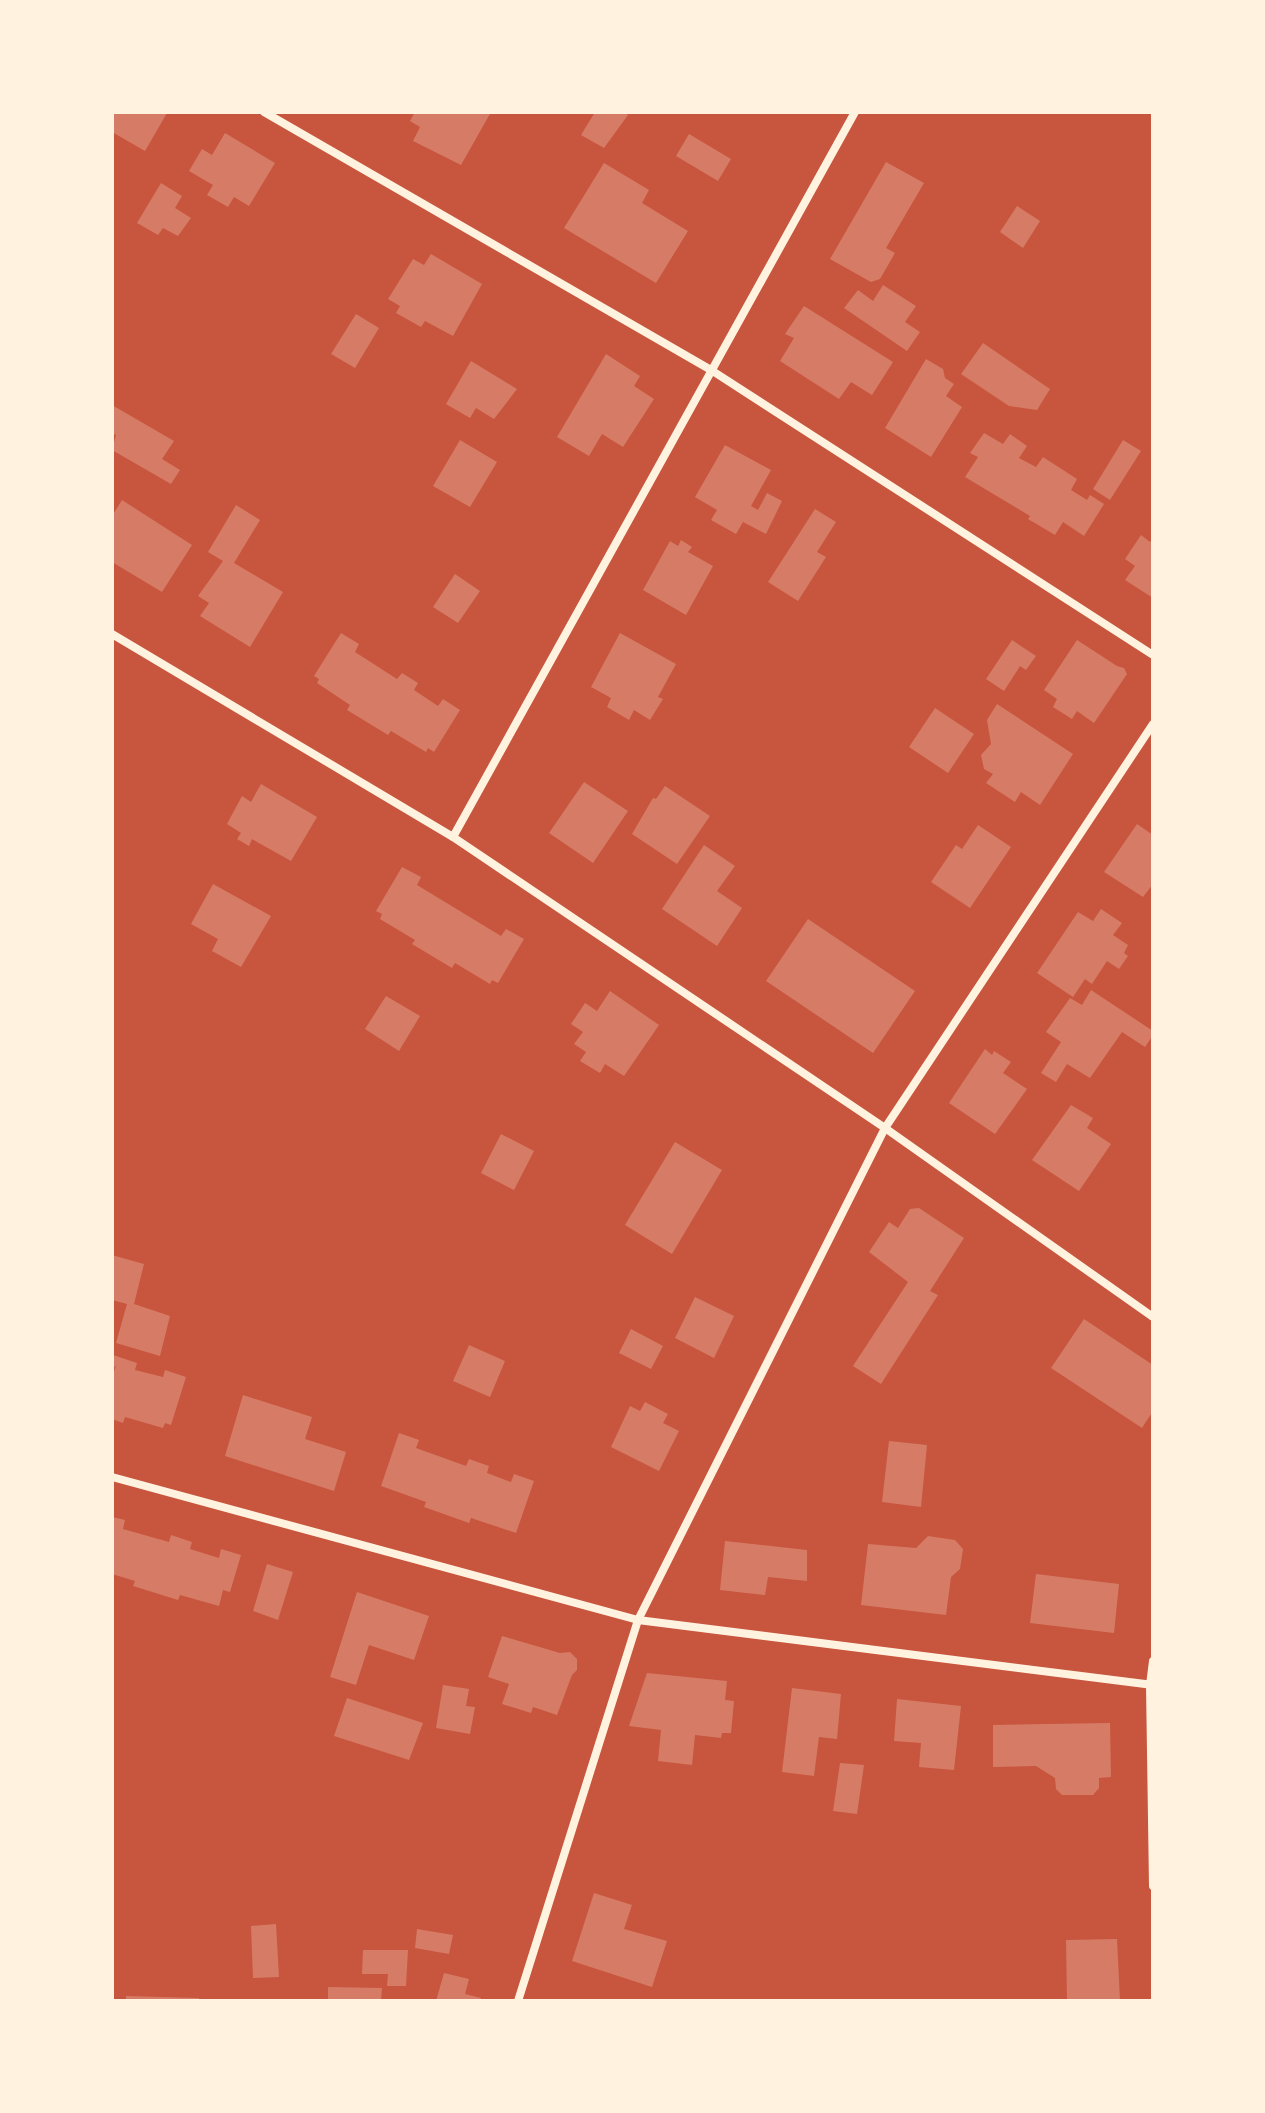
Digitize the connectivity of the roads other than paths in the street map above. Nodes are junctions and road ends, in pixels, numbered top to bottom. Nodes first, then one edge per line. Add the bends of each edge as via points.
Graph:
1 (264, 112) edge
2 (855, 112) edge
3 (711, 370) junction
4 (112, 634) edge
5 (1153, 655) edge
6 (1153, 724) edge
7 (453, 837) junction
8 (885, 1128) junction
9 (1153, 1317) edge
10 (112, 1477) edge
11 (638, 1620) junction
12 (1153, 1661) edge
13 (1152, 1685) edge
14 (1153, 1886) edge
15 (518, 2001) edge

1 - 3 street
2 - 3 street
3 - 5 street
3 - 7 street
4 - 7 street
6 - 8 street
7 - 8 street
8 - 9 street
8 - 11 street
10 - 11 street
11 - 13 street
11 - 15 street
12 - 13 street
13 - 14 street

